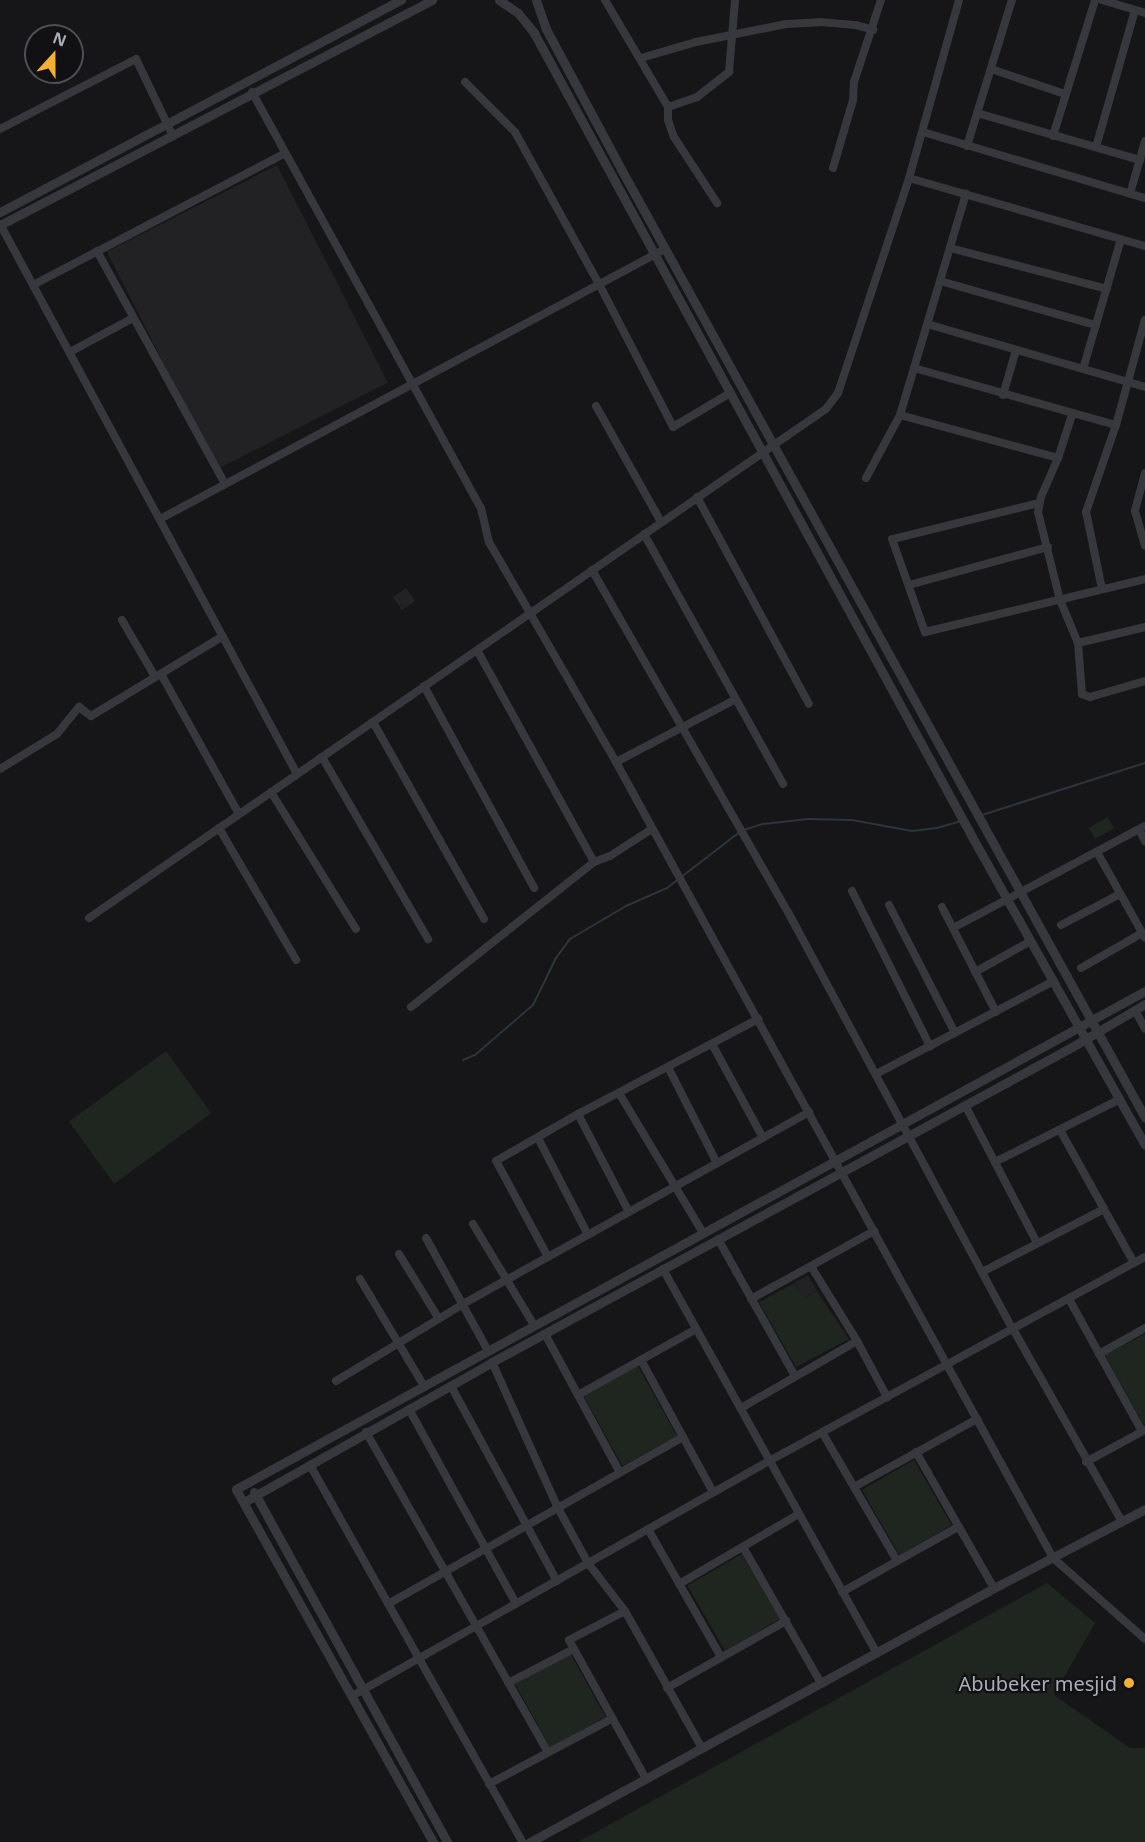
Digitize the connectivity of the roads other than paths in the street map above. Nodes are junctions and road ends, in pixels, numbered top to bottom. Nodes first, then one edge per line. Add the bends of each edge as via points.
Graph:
1 (401, 0) edge
2 (432, 0) edge
3 (499, 0) edge
4 (536, 0) edge
5 (605, 0) edge
6 (735, 0) edge
7 (881, 0) edge
8 (959, 0) edge
9 (1012, 0) edge
10 (1095, 0) edge
11 (1102, 0) edge
12 (1135, 10) junction
13 (1145, 13) edge
14 (873, 30) junction
15 (733, 36) junction
16 (641, 58) junction
17 (991, 69) junction
18 (465, 82) dead end
19 (252, 92) junction
20 (1065, 94) junction
21 (668, 107) junction
22 (977, 113) junction
23 (167, 124) junction
24 (0, 129) edge
25 (923, 132) junction
26 (172, 134) junction
27 (1053, 136) junction
28 (1145, 141) edge
29 (967, 146) junction
30 (1096, 147) junction
31 (285, 153) junction
32 (1140, 160) junction
33 (833, 168) dead end
34 (909, 178) junction
35 (966, 194) junction
36 (1130, 194) junction
37 (1145, 198) edge
38 (717, 203) dead end
39 (0, 212) edge
40 (0, 225) edge
41 (1121, 239) junction
42 (1145, 246) edge
43 (950, 248) junction
44 (665, 249) junction
45 (97, 251) junction
46 (654, 255) junction
47 (940, 281) junction
48 (599, 284) junction
49 (33, 285) junction
50 (1107, 289) junction
51 (133, 318) junction
52 (1145, 320) edge
53 (927, 324) junction
54 (1096, 325) junction
55 (1016, 350) junction
56 (70, 352) junction
57 (914, 368) junction
58 (1083, 369) junction
59 (1128, 382) junction
60 (413, 384) junction
61 (1145, 387) edge
62 (730, 393) junction
63 (1003, 394) junction
64 (596, 406) dead end
65 (900, 415) junction
66 (1072, 415) junction
67 (1116, 425) junction
68 (774, 447) junction
69 (763, 452) junction
70 (1058, 458) junction
71 (1145, 473) edge
72 (866, 478) dead end
73 (225, 484) junction
74 (697, 497) junction
75 (1039, 503) junction
76 (160, 519) junction
77 (661, 522) junction
78 (1141, 522) edge
79 (644, 534) junction
80 (1145, 546) edge
81 (1048, 547) junction
82 (592, 570) junction
83 (1145, 579) edge
84 (909, 585) junction
85 (1102, 589) junction
86 (1060, 600) junction
87 (530, 613) junction
88 (122, 620) dead end
89 (1145, 627) edge
90 (223, 636) junction
91 (1078, 644) junction
92 (477, 650) junction
93 (158, 676) junction
94 (1145, 681) edge
95 (424, 686) junction
96 (734, 700) junction
97 (809, 704) dead end
98 (373, 722) junction
99 (683, 727) junction
100 (322, 757) junction
101 (616, 762) junction
102 (0, 770) edge
103 (297, 774) junction
104 (783, 784) dead end
105 (271, 792) junction
106 (239, 814) junction
107 (219, 828) junction
108 (1142, 828) edge
109 (652, 829) junction
110 (1145, 841) edge
111 (1097, 852) junction
112 (594, 862) junction
113 (534, 888) dead end
114 (852, 891) dead end
115 (1019, 893) junction
116 (1120, 894) junction
117 (1008, 900) junction
118 (889, 905) dead end
119 (942, 907) dead end
120 (89, 918) dead end
121 (484, 919) dead end
122 (1061, 925) dead end
123 (953, 928) junction
124 (356, 929) dead end
125 (1143, 935) edge
126 (428, 939) dead end
127 (1032, 941) junction
128 (296, 960) dead end
129 (1081, 968) dead end
130 (975, 972) junction
131 (1054, 981) junction
132 (1145, 991) edge
133 (1145, 1004) edge
134 (411, 1007) dead end
135 (1135, 1010) junction
136 (996, 1012) junction
137 (758, 1019) junction
138 (1090, 1021) junction
139 (1079, 1027) junction
140 (1145, 1029) edge
141 (1097, 1032) junction
142 (955, 1033) junction
143 (1086, 1039) junction
144 (712, 1044) junction
145 (930, 1046) junction
146 (668, 1067) junction
147 (876, 1074) junction
148 (619, 1093) junction
149 (1120, 1099) junction
150 (965, 1105) junction
151 (809, 1113) junction
152 (578, 1114) junction
153 (1145, 1118) edge
154 (906, 1129) junction
155 (1060, 1130) junction
156 (538, 1138) junction
157 (763, 1138) junction
158 (1145, 1145) edge
159 (835, 1161) junction
160 (995, 1162) junction
161 (717, 1163) junction
162 (841, 1170) junction
163 (675, 1186) junction
164 (1104, 1209) junction
165 (629, 1212) junction
166 (473, 1224) dead end
167 (874, 1231) junction
168 (703, 1233) junction
169 (588, 1235) junction
170 (426, 1238) dead end
171 (718, 1239) junction
172 (1037, 1243) junction
173 (399, 1254) dead end
174 (548, 1257) junction
175 (1145, 1257) edge
176 (1134, 1263) junction
177 (812, 1268) junction
178 (663, 1269) junction
179 (984, 1271) junction
180 (360, 1279) dead end
181 (507, 1280) junction
182 (751, 1299) junction
183 (1069, 1299) junction
184 (463, 1304) junction
185 (439, 1318) junction
186 (534, 1325) junction
187 (1145, 1328) edge
188 (696, 1329) junction
189 (1013, 1329) junction
190 (545, 1334) junction
191 (857, 1341) junction
192 (399, 1343) junction
193 (488, 1351) junction
194 (1099, 1354) junction
195 (641, 1360) junction
196 (492, 1362) junction
197 (947, 1365) junction
198 (795, 1376) junction
199 (336, 1381) dead end
200 (423, 1386) junction
201 (451, 1386) junction
202 (578, 1395) junction
203 (887, 1397) junction
204 (741, 1408) junction
205 (409, 1409) junction
206 (977, 1419) junction
207 (1144, 1431) edge
208 (366, 1432) junction
209 (822, 1432) junction
210 (683, 1437) junction
211 (916, 1452) junction
212 (769, 1461) junction
213 (1086, 1462) junction
214 (310, 1465) junction
215 (619, 1471) junction
216 (249, 1482) junction
217 (854, 1487) junction
218 (713, 1492) junction
219 (256, 1495) junction
220 (244, 1502) junction
221 (558, 1508) junction
222 (1145, 1509) edge
223 (800, 1514) junction
224 (1122, 1522) junction
225 (528, 1526) junction
226 (958, 1527) junction
227 (648, 1529) junction
228 (743, 1547) junction
229 (486, 1550) junction
230 (1053, 1557) junction
231 (897, 1561) junction
232 (588, 1563) junction
233 (446, 1572) junction
234 (557, 1581) junction
235 (679, 1584) junction
236 (994, 1588) junction
237 (842, 1593) junction
238 (388, 1604) junction
239 (516, 1604) junction
240 (625, 1611) junction
241 (786, 1621) junction
242 (476, 1626) junction
243 (1145, 1639) edge
244 (574, 1649) junction
245 (876, 1653) junction
246 (721, 1657) junction
247 (419, 1659) junction
248 (508, 1683) junction
249 (821, 1683) junction
250 (668, 1688) junction
251 (365, 1689) junction
252 (352, 1696) junction
253 (613, 1718) junction
254 (702, 1748) junction
255 (548, 1752) junction
256 (646, 1779) junction
257 (489, 1784) junction
258 (433, 1842) edge
259 (447, 1842) edge
260 (522, 1842) edge
261 (530, 1842) edge

1 - 23 street
2 - 19 street
3 - 46 street via 518,13 534,33
4 - 44 street via 546,29
5 - 16 street
6 - 15 street
7 - 14 street
8 - 25 street
9 - 17 street
10 - 20 street
11 - 12 street
12 - 13 street
12 - 30 street
14 - 15 street via 820,22 786,24
14 - 33 street via 854,82 853,100
15 - 16 street
15 - 21 street via 729,72 698,97
16 - 21 street
17 - 20 street
17 - 22 street
18 - 48 street via 515,132
19 - 26 street
19 - 31 street
20 - 27 street
21 - 38 street via 674,137
22 - 27 street
22 - 29 street
23 - 24 street via 136,59
23 - 26 street
23 - 39 street
25 - 29 street
25 - 34 street
26 - 40 street
27 - 30 street
28 - 32 street
29 - 36 street
30 - 32 street
31 - 45 street
31 - 60 street
32 - 36 street
34 - 35 street
34 - 68 street via 838,393 818,417
35 - 41 street
35 - 43 street
36 - 37 street
40 - 49 street
41 - 42 street
41 - 50 street
43 - 47 street
43 - 50 street
44 - 46 street
44 - 68 street
45 - 49 street
45 - 51 street
46 - 48 street
46 - 62 street
47 - 53 street
47 - 54 street
48 - 60 street
48 - 62 street via 673,427
49 - 56 street
50 - 54 street
51 - 56 street
51 - 73 street
52 - 59 street
53 - 55 street
53 - 57 street
54 - 58 street
55 - 58 street
55 - 63 street
56 - 76 street
57 - 63 street
57 - 65 street
58 - 59 street
59 - 61 street
59 - 67 street
60 - 73 street
60 - 87 street via 482,508 489,542
62 - 69 street
63 - 66 street
64 - 77 street
65 - 70 street
65 - 72 street
66 - 67 street
66 - 70 street
67 - 85 street via 1086,512
68 - 69 street
68 - 115 street
69 - 74 street
69 - 117 street
70 - 75 street
71 - 78 street via 1135,511
73 - 76 street
74 - 77 street
74 - 97 street
75 - 81 street
75 - 84 street via 892,539
76 - 90 street
77 - 79 street
78 - 80 street
79 - 82 street
79 - 96 street
81 - 84 street
81 - 86 street
82 - 87 street
82 - 99 street
83 - 85 street
84 - 86 street via 925,632
85 - 86 street
86 - 91 street
87 - 92 street
87 - 101 street
88 - 93 street
89 - 91 street
90 - 93 street
90 - 103 street
91 - 94 street via 1082,694 1086,697
92 - 95 street
92 - 112 street
93 - 102 street via 91,716 80,707 57,734
93 - 106 street
95 - 98 street
95 - 113 street
96 - 99 street
96 - 104 street
98 - 100 street
98 - 121 street
99 - 101 street
99 - 147 street
100 - 103 street
100 - 126 street
101 - 109 street
103 - 105 street
105 - 106 street
105 - 124 street
106 - 107 street
107 - 120 street
107 - 128 street
108 - 110 street
108 - 111 street
109 - 112 street
109 - 137 street
111 - 115 street
111 - 116 street
112 - 134 street
114 - 145 street
115 - 117 street
115 - 138 street
116 - 122 street
116 - 125 street
117 - 123 street
117 - 127 street
118 - 142 street
119 - 123 street
123 - 130 street
125 - 129 street
127 - 130 street
127 - 131 street
130 - 136 street
131 - 136 street
131 - 139 street
132 - 138 street
133 - 135 street
135 - 140 street
135 - 141 street
136 - 142 street
137 - 144 street
137 - 151 street
138 - 139 street
138 - 141 street
139 - 143 street
139 - 154 street
141 - 143 street
141 - 153 street
142 - 145 street
143 - 149 street
143 - 150 street
144 - 146 street
144 - 157 street
145 - 147 street
146 - 148 street
146 - 161 street
147 - 154 street
148 - 152 street
148 - 163 street
149 - 155 street
149 - 158 street
150 - 154 street
150 - 160 street
151 - 157 street
151 - 159 street
152 - 156 street
152 - 165 street
154 - 159 street
154 - 162 street
154 - 179 street
155 - 160 street
155 - 164 street
156 - 169 street
156 - 174 street via 496,1161
157 - 161 street
159 - 162 street
159 - 168 street
160 - 172 street
161 - 163 street
162 - 167 street
162 - 171 street
163 - 165 street
163 - 168 street
164 - 172 street
164 - 176 street
165 - 169 street
166 - 181 street
167 - 177 street
167 - 197 street
168 - 186 street
169 - 174 street
170 - 184 street
171 - 178 street
171 - 182 street
172 - 179 street
173 - 185 street
174 - 181 street
175 - 176 street
176 - 183 street
177 - 182 street
177 - 191 street
178 - 188 street
178 - 190 street
179 - 189 street
180 - 192 street
181 - 184 street
181 - 186 street
182 - 198 street
183 - 189 street
183 - 194 street
184 - 185 street
184 - 193 street
185 - 192 street
186 - 193 street
187 - 194 street
188 - 195 street
188 - 204 street
189 - 197 street
189 - 213 street
190 - 196 street
190 - 202 street
191 - 198 street
191 - 203 street
192 - 199 street
192 - 200 street
193 - 200 street
194 - 207 street
195 - 202 street
195 - 210 street
196 - 201 street
196 - 221 street
197 - 203 street
197 - 206 street
198 - 204 street
200 - 216 street
201 - 205 street
201 - 225 street
202 - 215 street
203 - 209 street
204 - 212 street
205 - 208 street
205 - 229 street
206 - 211 street
206 - 230 street
207 - 213 street
208 - 214 street
208 - 233 street
209 - 212 street
209 - 217 street
210 - 215 street
210 - 218 street
211 - 217 street
211 - 226 street
212 - 218 street
212 - 223 street
213 - 224 street
214 - 219 street
214 - 238 street
215 - 221 street
216 - 219 street
216 - 220 street via 236,1489
217 - 231 street
218 - 227 street
219 - 220 street
219 - 251 street
220 - 252 street
221 - 225 street
221 - 232 street
222 - 224 street
223 - 228 street
223 - 237 street
224 - 230 street
225 - 229 street
225 - 234 street
226 - 231 street
226 - 236 street
227 - 232 street
227 - 235 street
228 - 235 street
228 - 241 street
229 - 233 street
229 - 239 street
230 - 236 street
230 - 243 street
231 - 237 street
232 - 234 street
232 - 240 street
233 - 238 street
233 - 242 street
234 - 239 street
235 - 246 street
236 - 245 street
237 - 245 street
238 - 247 street
239 - 242 street
240 - 244 street via 569,1640
240 - 250 street
241 - 246 street
241 - 249 street
242 - 247 street
242 - 248 street
244 - 248 street
244 - 253 street
245 - 249 street
246 - 250 street
247 - 251 street
247 - 257 street
248 - 255 street
249 - 254 street
250 - 254 street
251 - 252 street
251 - 259 street
252 - 258 street
253 - 255 street
253 - 256 street
254 - 256 street
255 - 257 street
256 - 261 street
257 - 260 street

